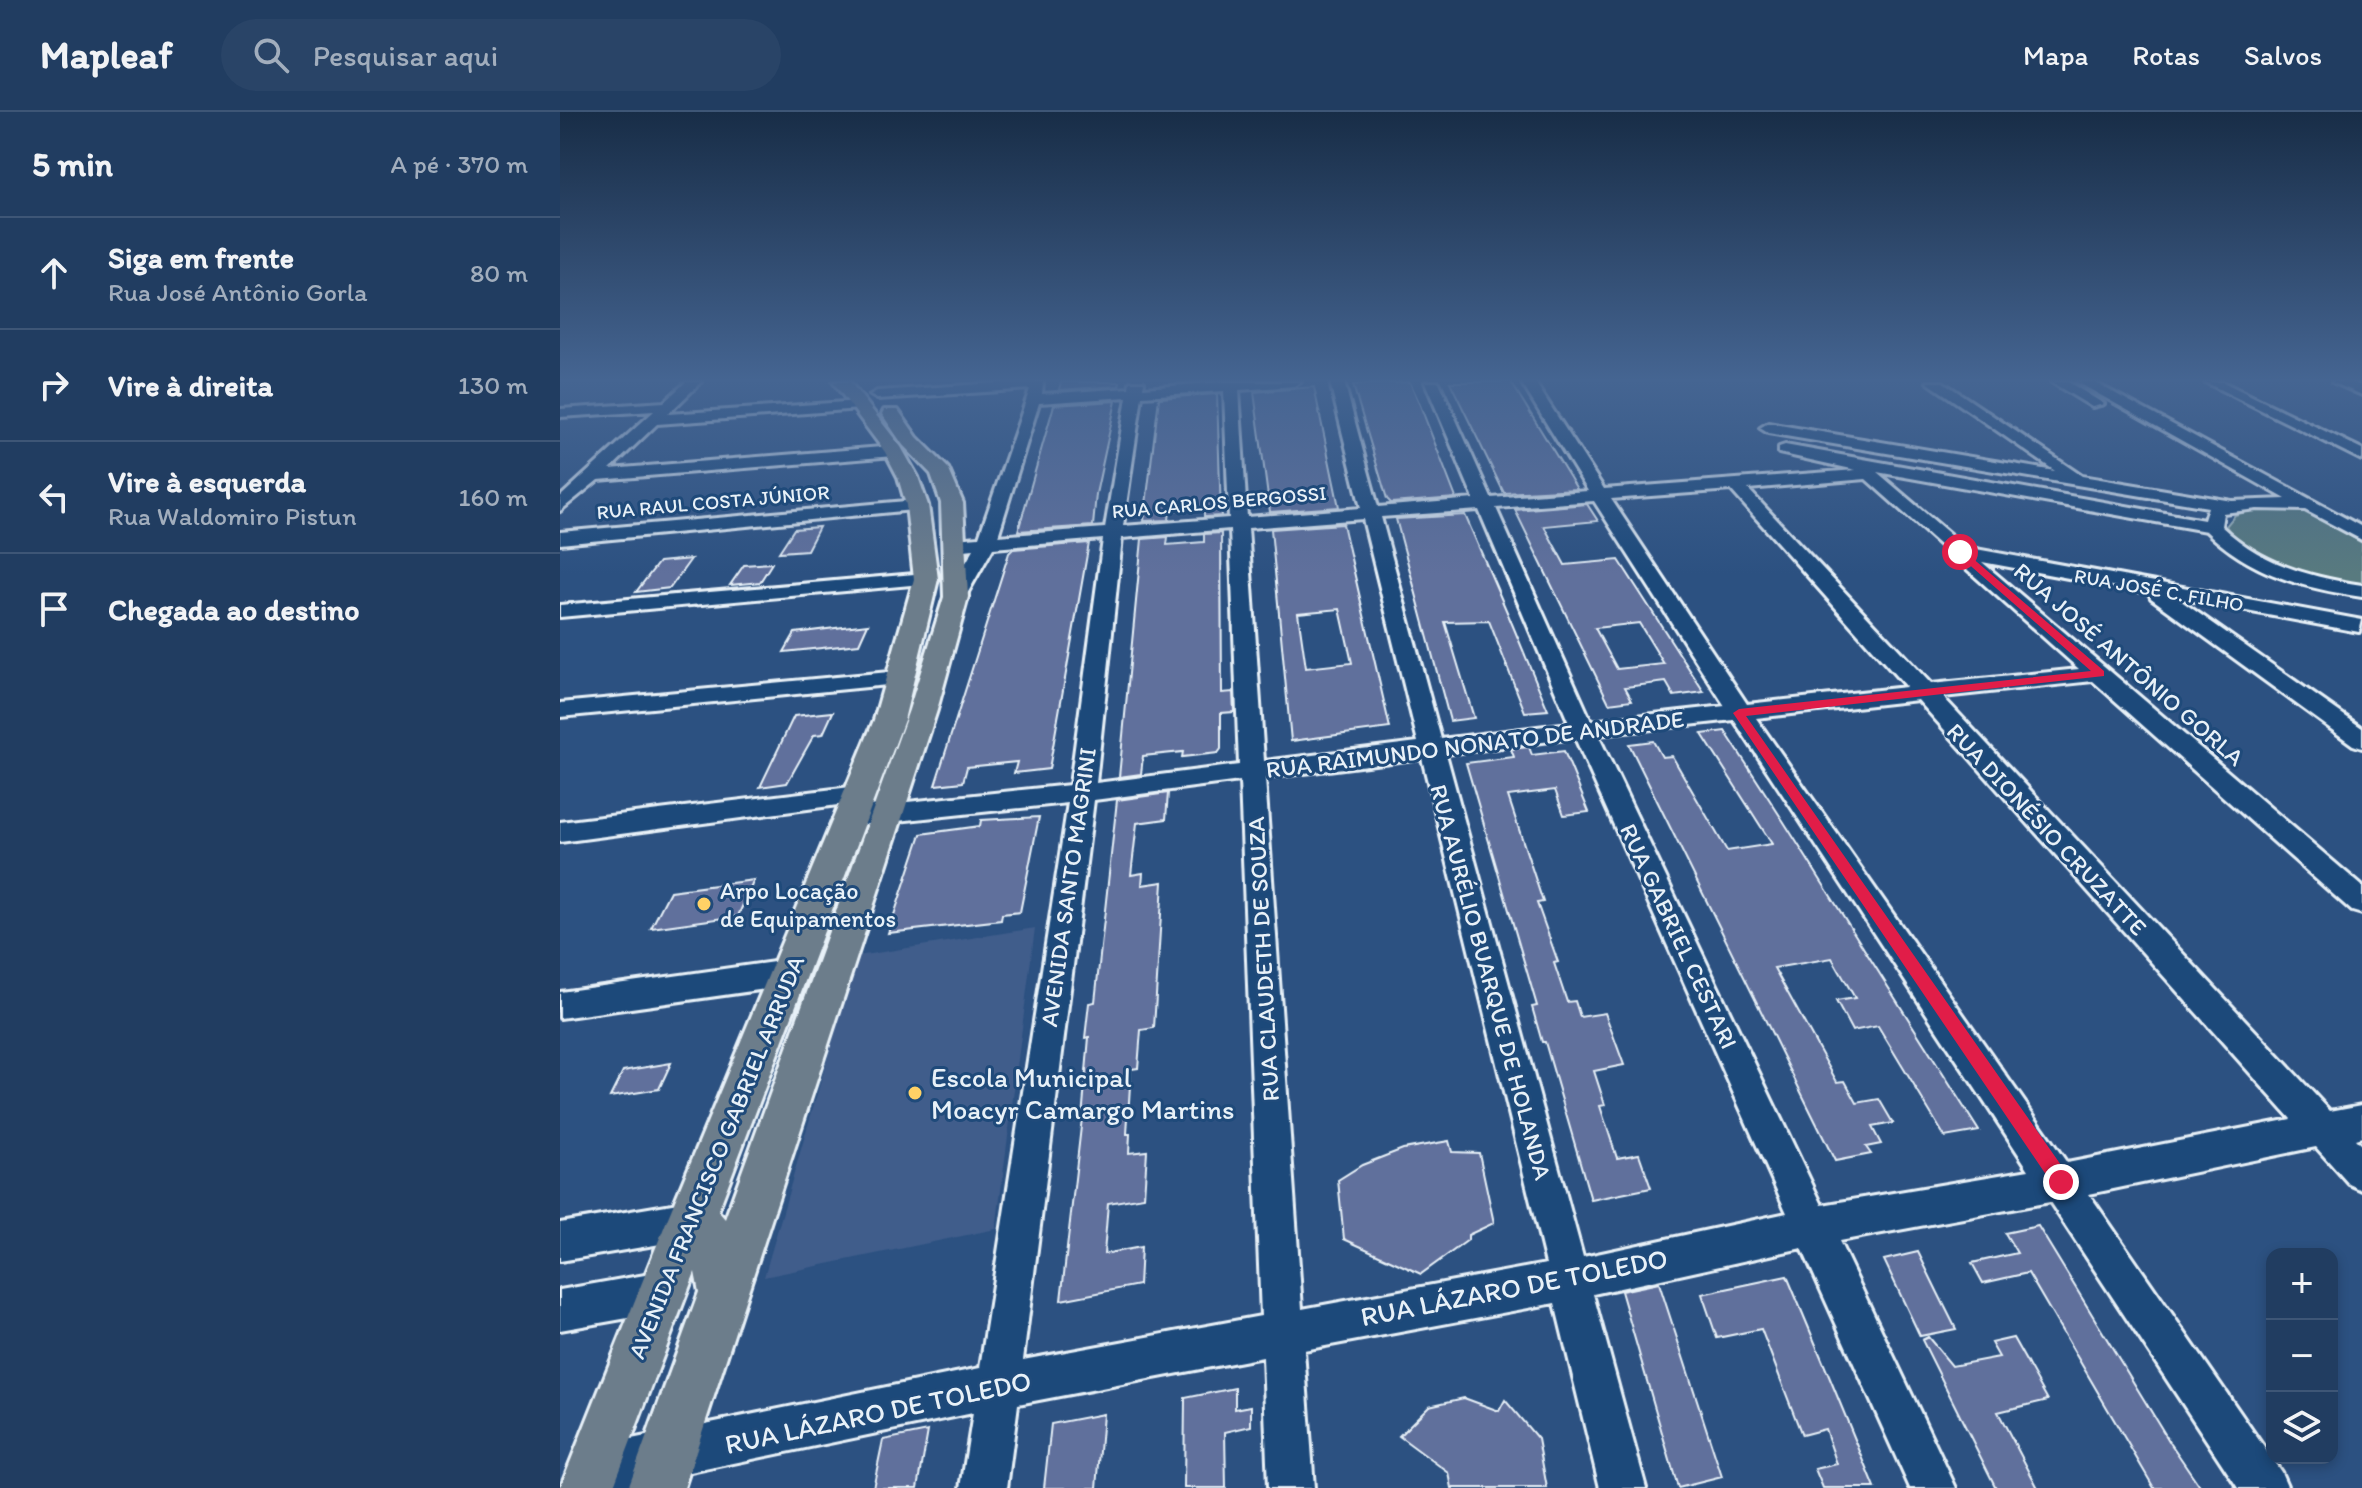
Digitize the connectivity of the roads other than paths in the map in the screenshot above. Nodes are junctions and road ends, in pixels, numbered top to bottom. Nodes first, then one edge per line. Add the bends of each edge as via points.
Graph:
1 (624, 446) edge
2 (891, 446) edge
3 (915, 446) edge
4 (1012, 446) edge
5 (1127, 446) edge
6 (1236, 446) edge
7 (1353, 446) edge
8 (1461, 446) edge
9 (1568, 446) edge
10 (1874, 446) edge
11 (2029, 446) edge
12 (2170, 446) edge
13 (2203, 446) edge
14 (2344, 446) edge
15 (1785, 450) dead end
16 (894, 451) junction
17 (2362, 455) edge
18 (1994, 467) junction
19 (1865, 470) junction
20 (593, 475) junction
21 (2080, 481) junction
22 (1734, 483) junction
23 (1990, 489) junction
24 (1598, 494) junction
25 (2267, 502) junction
26 (1486, 503) junction
27 (917, 505) junction
28 (560, 506) edge
29 (2231, 506) junction
30 (2319, 509) junction
31 (1369, 512) junction
32 (1241, 523) junction
33 (2212, 527) junction
34 (1113, 533) junction
35 (2362, 534) edge
36 (560, 538) edge
37 (970, 544) junction
38 (1960, 552) junction
39 (2269, 569) junction
40 (941, 588) junction
41 (2152, 589) junction
42 (2362, 591) edge
43 (560, 611) edge
44 (2361, 627) edge
45 (2100, 673) junction
46 (900, 678) junction
47 (1922, 693) junction
48 (560, 710) edge
49 (1739, 713) junction
50 (1583, 729) junction
51 (2362, 740) edge
52 (1430, 748) junction
53 (1253, 770) junction
54 (1082, 793) junction
55 (865, 808) junction
56 (560, 832) edge
57 (2357, 894) edge
58 (788, 973) junction
59 (560, 1005) edge
60 (2362, 1121) edge
61 (2322, 1128) junction
62 (2362, 1172) edge
63 (2061, 1182) junction
64 (690, 1220) junction
65 (1814, 1226) junction
66 (560, 1242) edge
67 (1569, 1280) junction
68 (662, 1292) junction
69 (722, 1294) junction
70 (560, 1310) edge
71 (1283, 1331) junction
72 (998, 1386) junction
73 (661, 1473) edge
74 (588, 1479) edge
75 (984, 1488) edge
76 (1291, 1488) edge
77 (1623, 1488) edge
78 (1933, 1488) edge
79 (2265, 1488) edge

1 - 20 street
2 - 16 main road, AVENIDA FRANCISCO GABRIEL ARRUDA
3 - 37 main road, AVENIDA FRANCISCO GABRIEL ARRUDA via 941,472
4 - 37 street
5 - 34 street, AVENIDA SANTO MAGRINI
6 - 32 street, RUA CLAUDETH DE SOUZA
7 - 31 street, RUA AURÉLIO BUARQUE DE HOLANDA
8 - 26 street, RUA GABRIEL CESTARI
9 - 24 street
10 - 18 street
11 - 21 street
12 - 25 street
13 - 30 street
14 - 17 street
15 - 19 street
16 - 20 street
16 - 27 main road, AVENIDA FRANCISCO GABRIEL ARRUDA
18 - 21 street
18 - 23 street
19 - 22 street, RUA CARLOS BERGOSSI
19 - 23 street
19 - 38 street, RUA JOSÉ ANTÔNIO GORLA
20 - 28 street
21 - 29 street
22 - 24 street, RUA CARLOS BERGOSSI
22 - 47 street, RUA DIONÉSIO CRUZATTE
23 - 33 street
24 - 26 street, RUA CARLOS BERGOSSI
24 - 49 street
25 - 29 street
25 - 30 street
26 - 31 street, RUA CARLOS BERGOSSI
26 - 50 street, RUA GABRIEL CESTARI
27 - 36 street, RUA RAUL COSTA JÚNIOR
27 - 40 main road, AVENIDA FRANCISCO GABRIEL ARRUDA
29 - 33 street via 2215,510
30 - 35 street
31 - 32 street, RUA CARLOS BERGOSSI
31 - 52 street, RUA AURÉLIO BUARQUE DE HOLANDA
32 - 34 street, RUA CARLOS BERGOSSI
32 - 53 street, RUA CLAUDETH DE SOUZA
33 - 39 street via 2232,549
34 - 37 street, RUA CARLOS BERGOSSI
34 - 54 street, AVENIDA SANTO MAGRINI
37 - 40 main road, AVENIDA FRANCISCO GABRIEL ARRUDA
38 - 41 street, RUA JOSÉ C. FILHO
38 - 45 street, RUA JOSÉ ANTÔNIO GORLA
39 - 42 street
39 - 44 street
40 - 43 street
40 - 46 main road, AVENIDA FRANCISCO GABRIEL ARRUDA
40 - 55 main road, AVENIDA FRANCISCO GABRIEL ARRUDA via 923,710
41 - 44 street, RUA JOSÉ C. FILHO
41 - 51 street
45 - 47 street, RUA RAIMUNDO NONATO DE ANDRADE
45 - 57 street, RUA JOSÉ ANTÔNIO GORLA
46 - 48 street
46 - 55 main road, AVENIDA FRANCISCO GABRIEL ARRUDA
47 - 49 street, RUA RAIMUNDO NONATO DE ANDRADE
47 - 61 street, RUA DIONÉSIO CRUZATTE
49 - 50 street, RUA RAIMUNDO NONATO DE ANDRADE
49 - 63 street
50 - 52 street, RUA RAIMUNDO NONATO DE ANDRADE
50 - 65 street, RUA GABRIEL CESTARI
52 - 53 street, RUA RAIMUNDO NONATO DE ANDRADE
52 - 67 street, RUA AURÉLIO BUARQUE DE HOLANDA
53 - 54 street, RUA RAIMUNDO NONATO DE ANDRADE
53 - 71 street, RUA CLAUDETH DE SOUZA
54 - 55 street, RUA RAIMUNDO NONATO DE ANDRADE
54 - 72 street, AVENIDA SANTO MAGRINI
55 - 56 street, RUA RAIMUNDO NONATO DE ANDRADE
55 - 58 main road, AVENIDA FRANCISCO GABRIEL ARRUDA
55 - 69 main road, AVENIDA FRANCISCO GABRIEL ARRUDA
58 - 59 street
58 - 64 main road, AVENIDA FRANCISCO GABRIEL ARRUDA
60 - 61 street, RUA LÁZARO DE TOLEDO
61 - 62 street, RUA DIONÉSIO CRUZATTE
61 - 63 street, RUA LÁZARO DE TOLEDO
63 - 65 street, RUA LÁZARO DE TOLEDO
63 - 79 street
64 - 66 street
64 - 68 main road, AVENIDA FRANCISCO GABRIEL ARRUDA
64 - 69 main road via 706,1228 715,1246
65 - 67 street, RUA LÁZARO DE TOLEDO
65 - 78 street, RUA GABRIEL CESTARI
67 - 71 street, RUA LÁZARO DE TOLEDO
67 - 77 street, RUA AURÉLIO BUARQUE DE HOLANDA
68 - 70 street
68 - 74 main road, AVENIDA FRANCISCO GABRIEL ARRUDA
69 - 73 main road, AVENIDA FRANCISCO GABRIEL ARRUDA
71 - 72 street, RUA LÁZARO DE TOLEDO
71 - 76 street, RUA CLAUDETH DE SOUZA
72 - 73 street, RUA LÁZARO DE TOLEDO
72 - 75 street, AVENIDA SANTO MAGRINI
73 - 74 street, RUA LÁZARO DE TOLEDO

